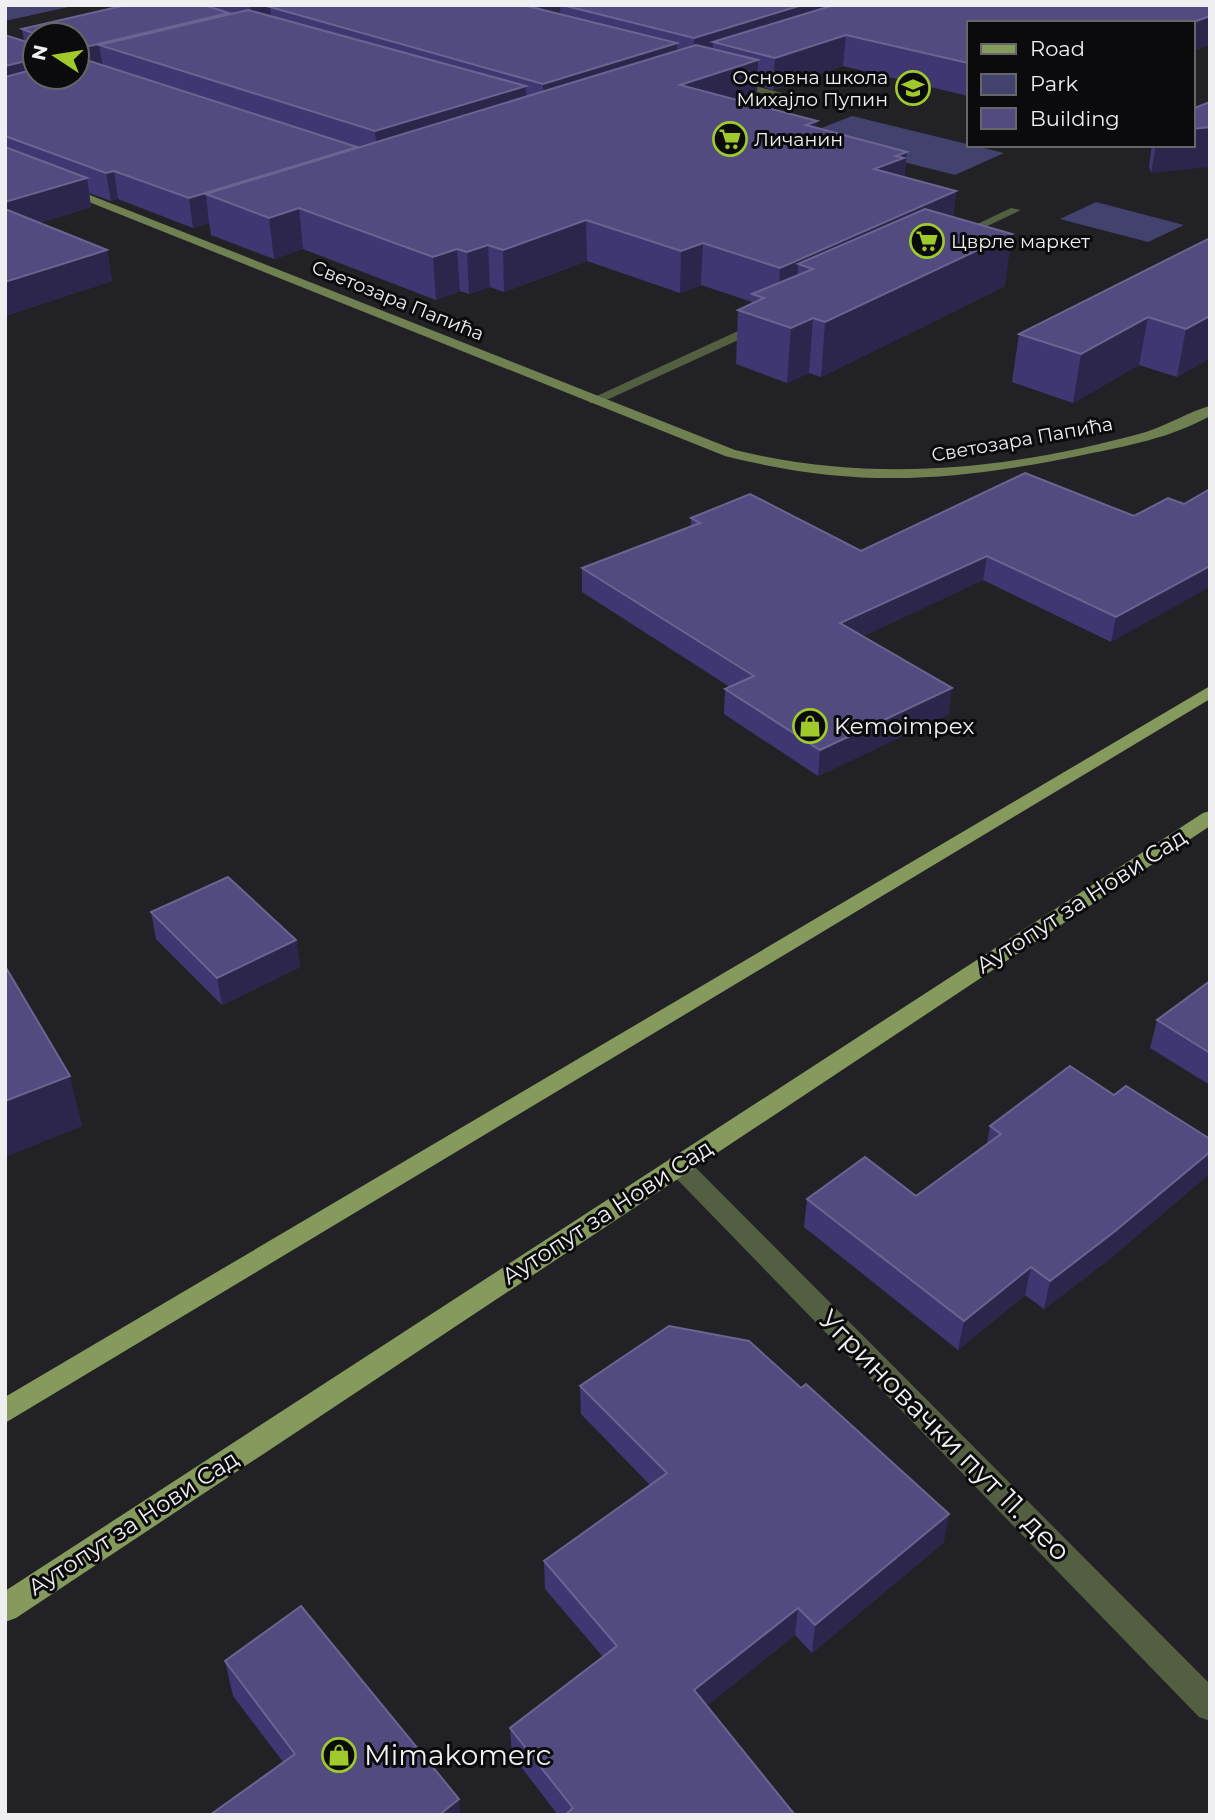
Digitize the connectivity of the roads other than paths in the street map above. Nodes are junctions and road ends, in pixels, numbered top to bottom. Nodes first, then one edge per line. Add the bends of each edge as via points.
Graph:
1 (723, 81) edge
2 (802, 101) dead end
3 (57, 186) edge
4 (1016, 210) dead end
5 (947, 241) edge
6 (777, 317) edge
7 (595, 400) junction
8 (1210, 410) edge
9 (1210, 691) edge
10 (1210, 817) edge
11 (678, 1165) junction
12 (5, 1411) edge
13 (5, 1608) edge
14 (1210, 1706) edge

1 - 2 street
3 - 7 street, Светозара Папића via 193,234
4 - 5 street
6 - 7 street
7 - 8 street, Светозара Папића via 750,458 865,476 950,473 1035,460 1180,427
9 - 12 main road
10 - 11 main road, Аутопут за Нови Сад
11 - 13 main road, Аутопут за Нови Сад
11 - 14 street, Угриновачки пут 11. део

